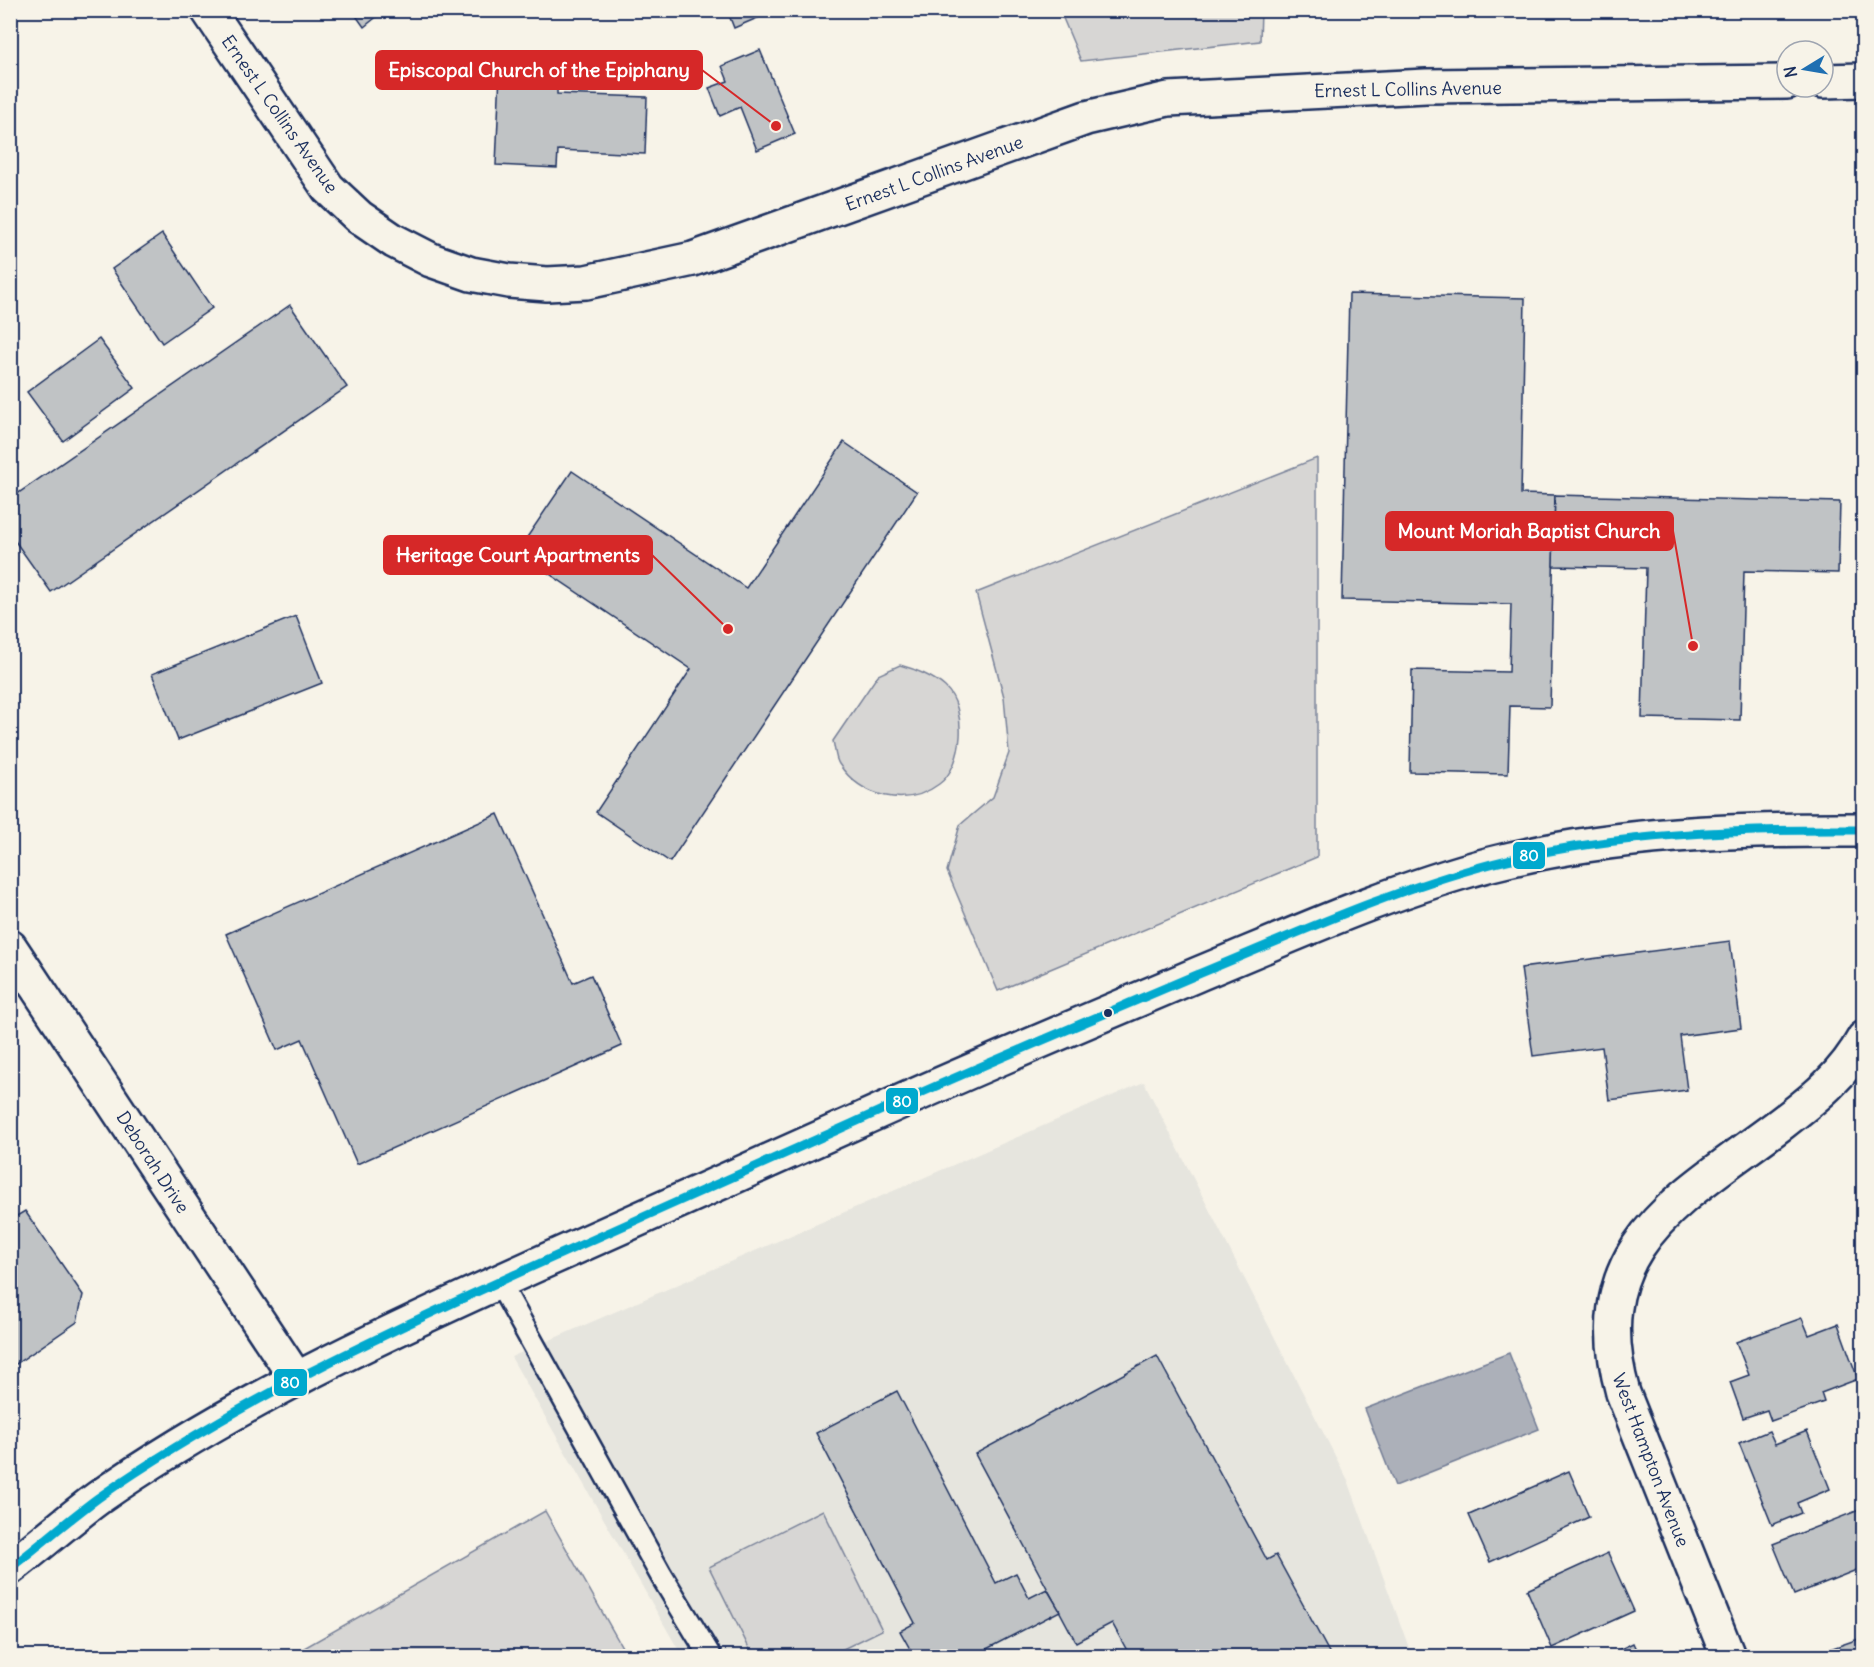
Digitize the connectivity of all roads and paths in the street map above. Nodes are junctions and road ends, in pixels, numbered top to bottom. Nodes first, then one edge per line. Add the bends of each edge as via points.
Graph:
1 (208, 10) edge
2 (1863, 80) edge
3 (1835, 81) edge
4 (1775, 82) edge
5 (1863, 830) edge
6 (10, 947) edge
7 (1863, 1038) edge
8 (499, 1282) junction
9 (296, 1378) junction
10 (10, 1568) edge
11 (710, 1656) edge
12 (1728, 1656) edge

1 - 4 street, Ernest L Collins Avenue via 328,188 359,217 431,260 471,274 547,284 586,282 693,259 1086,118 1168,99 1426,86
2 - 3 street
5 - 8 street via 1790,829 1622,840 1504,861 1431,882 1318,924 955,1077
6 - 9 street, Deborah Drive
7 - 12 street, West Hampton Avenue via 1852,1060 1824,1091 1674,1205 1649,1230 1629,1259 1617,1291 1612,1326 1614,1360 1623,1393
8 - 9 street
8 - 11 lane via 655,1565
9 - 10 street via 96,1500

